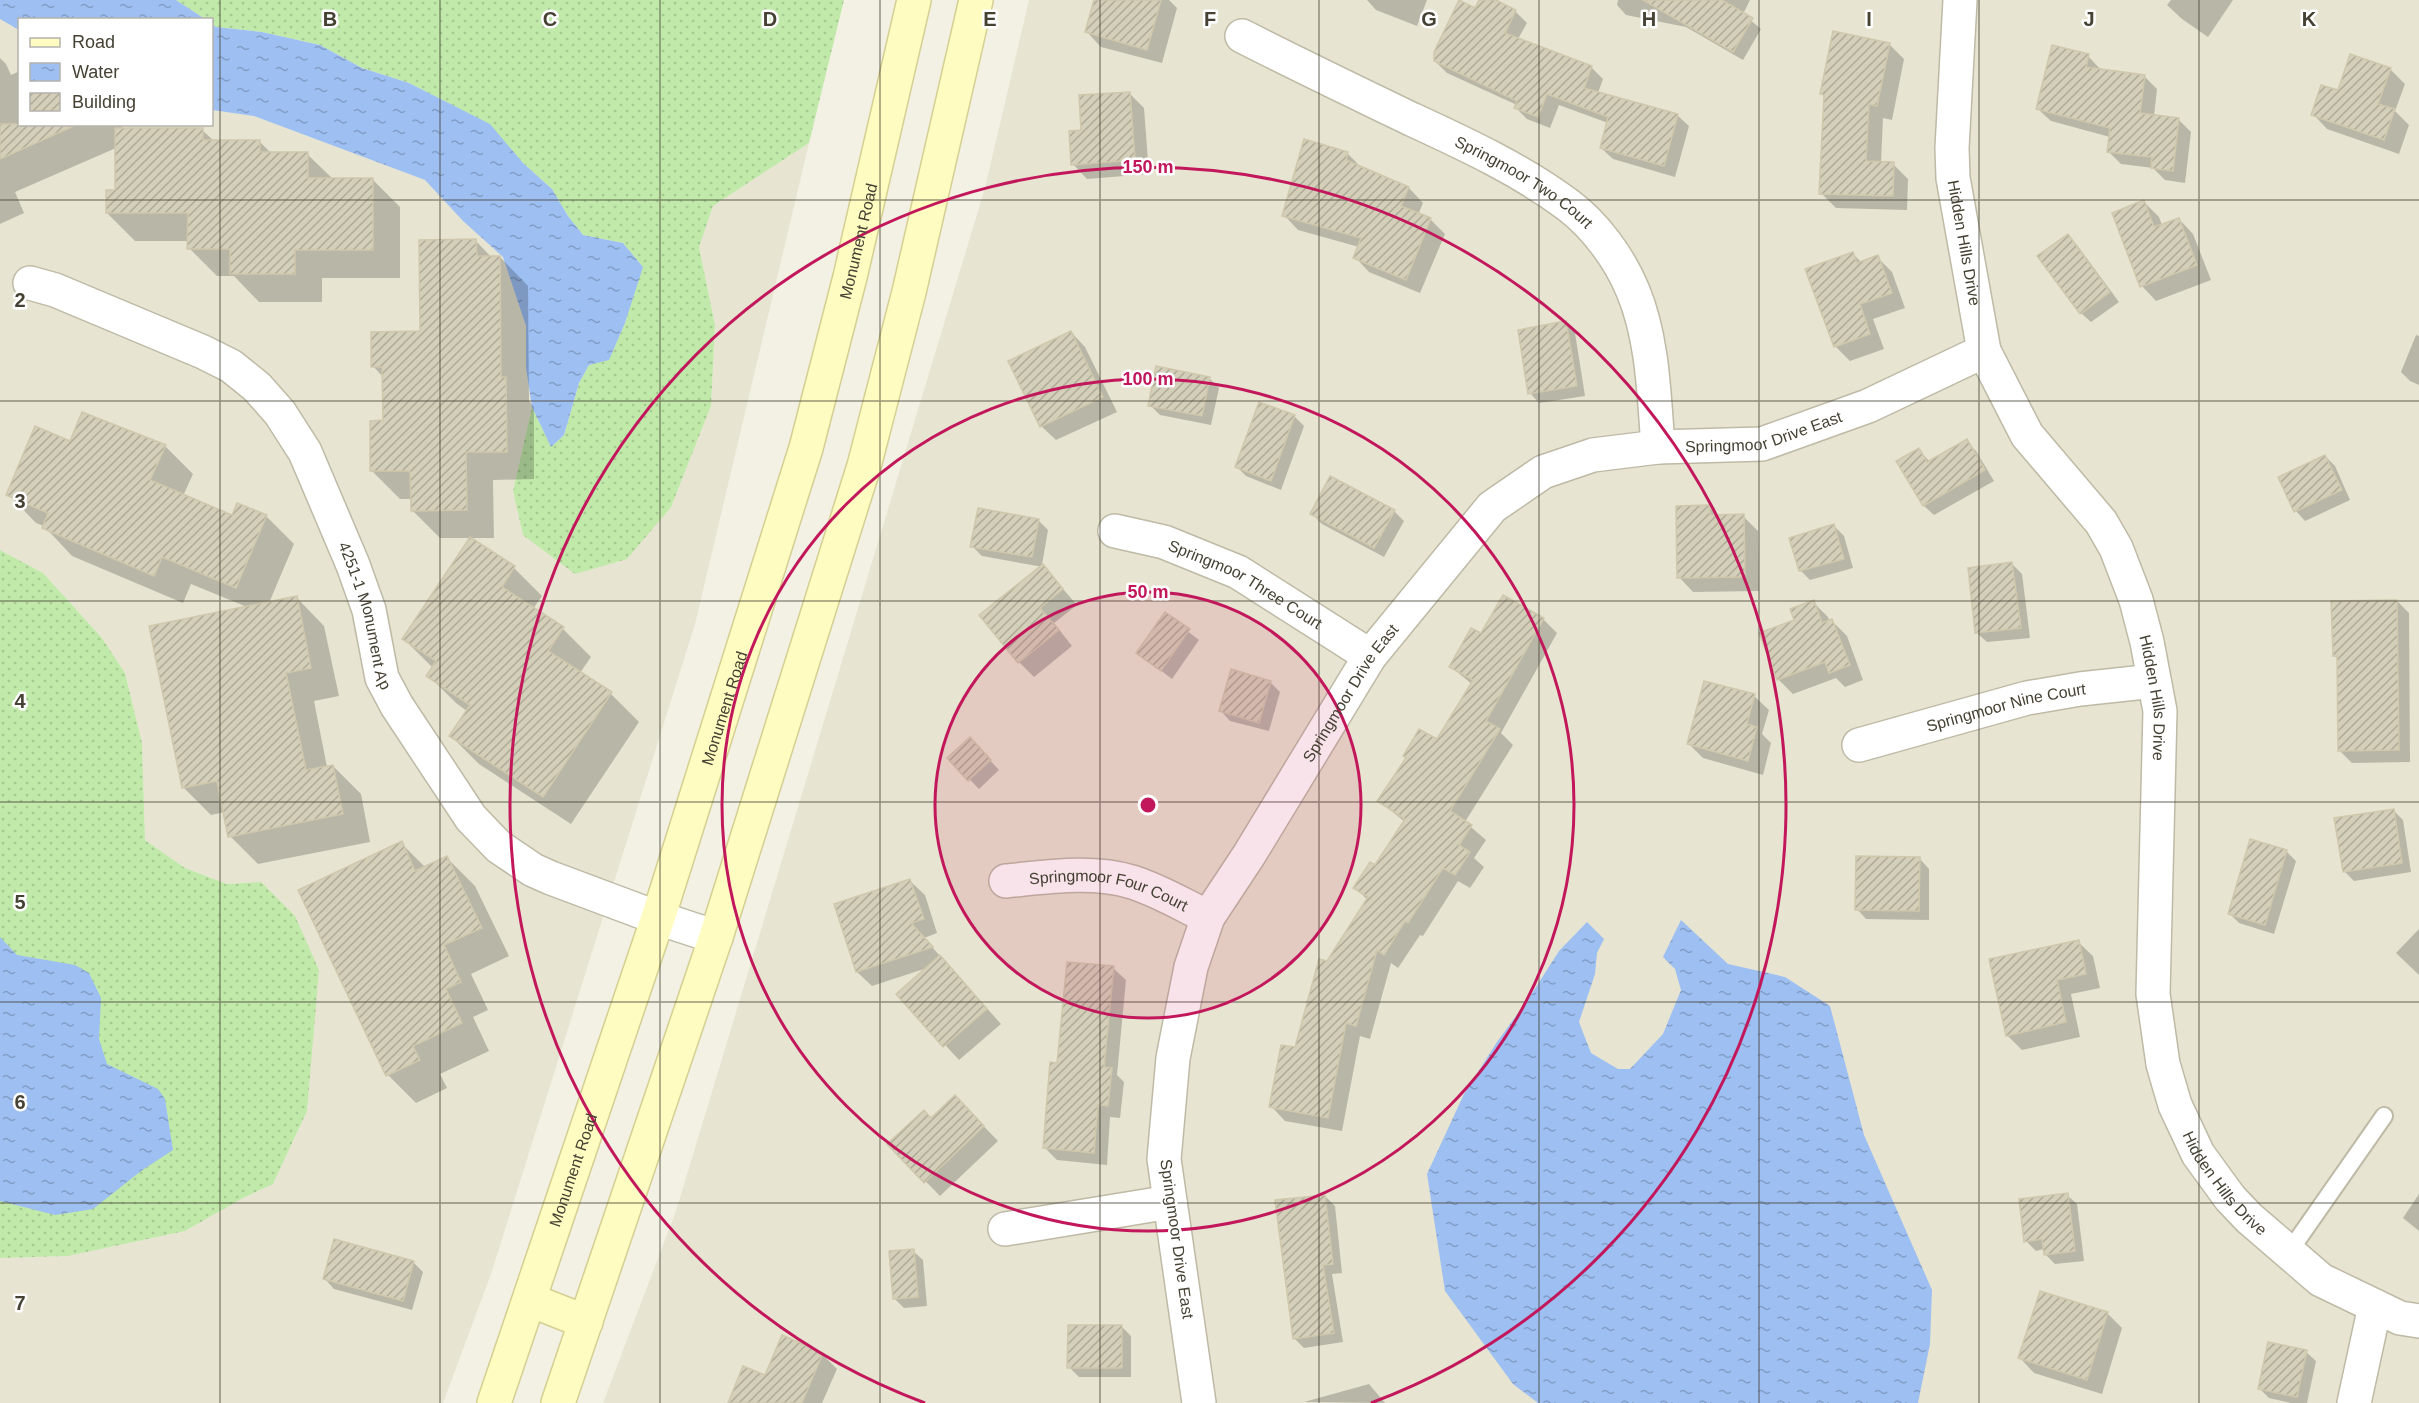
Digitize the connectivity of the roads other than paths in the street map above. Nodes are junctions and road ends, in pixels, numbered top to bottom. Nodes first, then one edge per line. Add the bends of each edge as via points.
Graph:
1 (914, 0) edge
2 (976, 0) edge
3 (1960, 0) edge
4 (1242, 36) dead end
5 (30, 283) dead end
6 (1984, 351) junction
7 (1658, 447) junction
8 (1115, 531) dead end
9 (1370, 656) junction
10 (2154, 681) junction
11 (1859, 745) dead end
12 (1006, 881) dead end
13 (658, 918) junction
14 (1208, 918) junction
15 (716, 937) junction
16 (2384, 1116) dead end
17 (1170, 1202) junction
18 (1005, 1229) dead end
19 (2289, 1252) junction
20 (530, 1300) junction
21 (2375, 1306) junction
22 (586, 1322) junction
23 (2419, 1322) edge
24 (494, 1403) edge
25 (558, 1403) edge
26 (1199, 1403) edge
27 (2354, 1403) edge

1 - 13 street, Monument Road via 806,448
2 - 15 street via 909,292 864,466
3 - 6 street, Hidden Hills Drive via 1953,178
4 - 7 street, Springmoor Two Court via 1525,176 1569,206 1619,263 1633,291 1651,364
5 - 13 street, 4251-1 Monument Ap via 203,352 231,366 257,387 280,413 305,452 369,610 382,678 471,818 499,847 533,870
6 - 7 street, Springmoor Drive East via 1868,406 1762,444
6 - 10 street, Hidden Hills Drive via 2027,435 2101,522 2116,548 2136,600
7 - 9 street, Springmoor Drive East via 1593,455 1543,472 1492,507
8 - 9 street, Springmoor Three Court via 1164,542 1238,572
9 - 14 street, Springmoor Drive East
10 - 11 street, Springmoor Nine Court via 2027,698
10 - 19 street, Hidden Hills Drive via 2160,711 2160,762 2153,994 2163,1064 2175,1105 2198,1154 2230,1198
12 - 14 street, Springmoor Four Court via 1067,875 1131,882
13 - 15 street, 4251-1 Monument Ap
13 - 20 street, Monument Road
14 - 17 street, Springmoor Drive East via 1191,967 1173,1058 1164,1159
15 - 22 street
16 - 19 lane
17 - 18 street
17 - 26 street, Springmoor Drive East
19 - 21 street, Hidden Hills Drive via 2321,1280
20 - 22 street
20 - 24 street, Monument Road
21 - 23 street, Hidden Hills Drive
21 - 27 street
22 - 25 street

